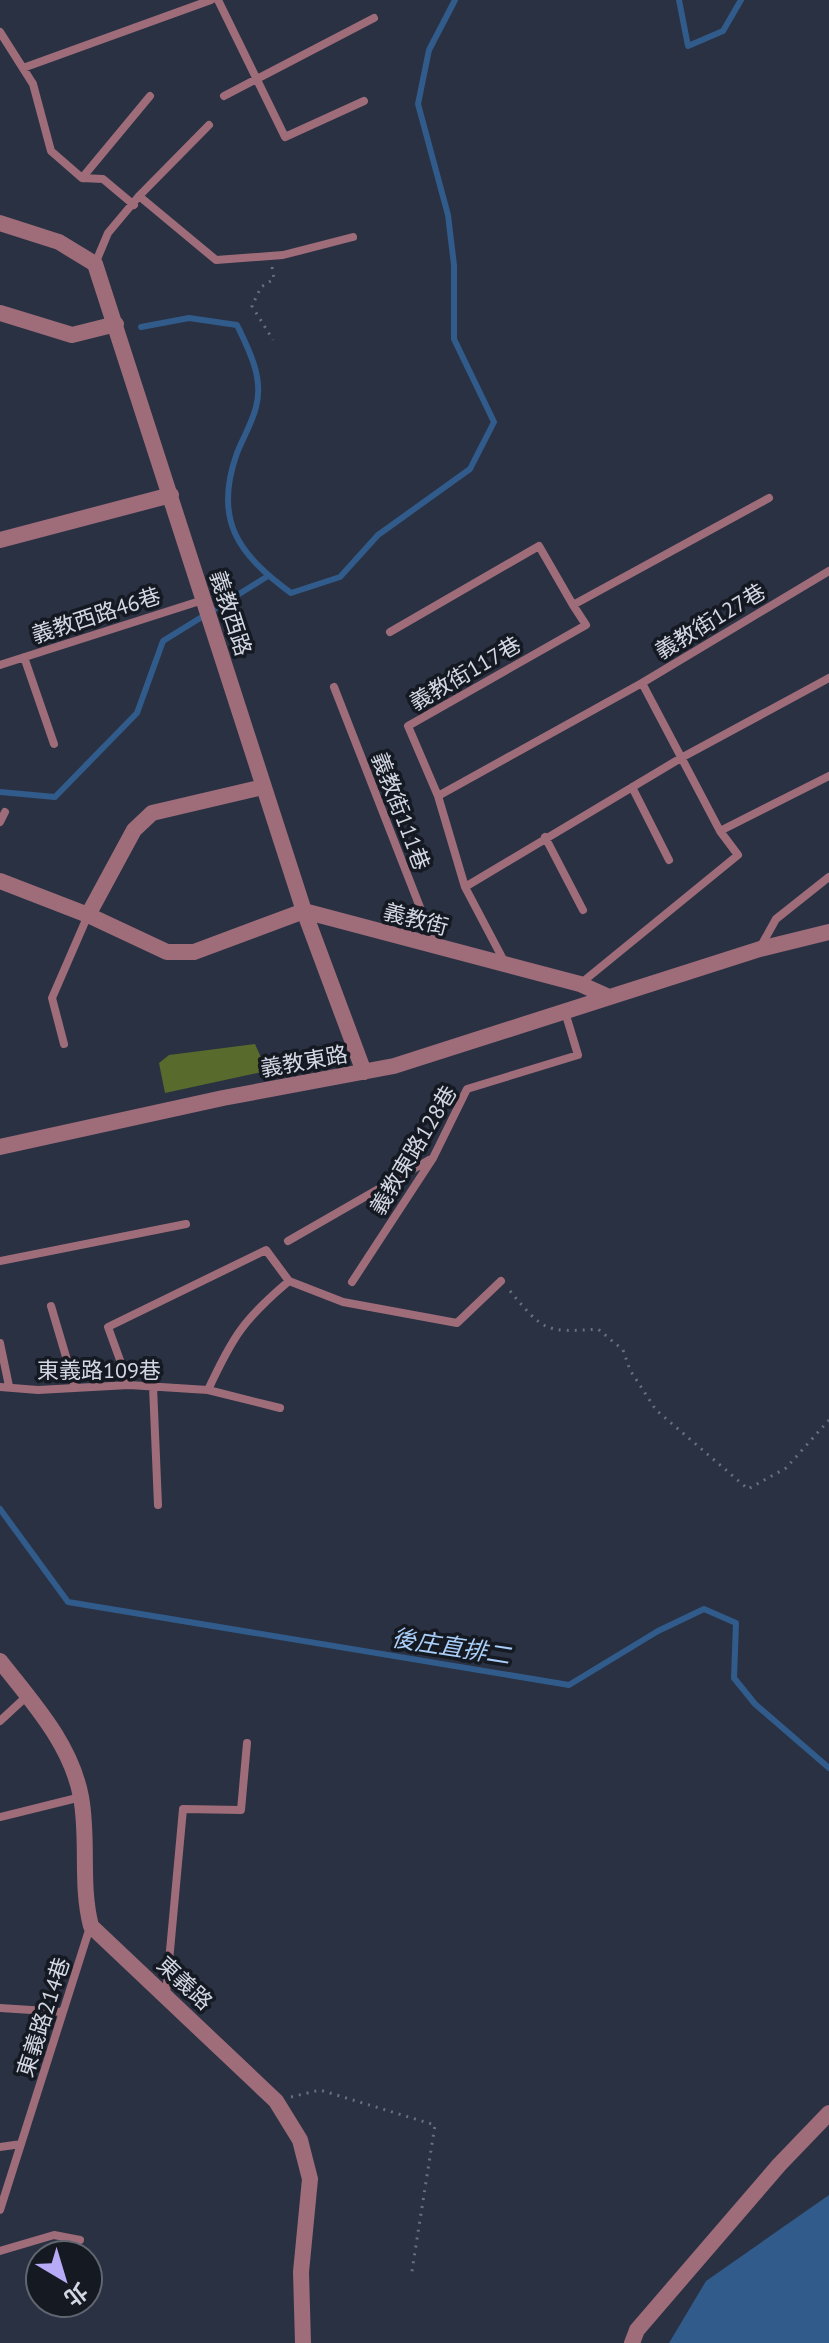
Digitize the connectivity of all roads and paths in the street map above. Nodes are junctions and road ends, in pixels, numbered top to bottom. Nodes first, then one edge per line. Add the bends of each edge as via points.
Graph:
1 (211, 0) edge
2 (218, 0) edge
3 (374, 18) dead end
4 (0, 32) edge
5 (23, 68) junction
6 (258, 80) junction
7 (150, 96) dead end
8 (224, 96) dead end
9 (364, 101) dead end
10 (209, 125) dead end
11 (82, 178) junction
12 (139, 196) junction
13 (134, 205) junction
14 (0, 223) edge
15 (353, 237) dead end
16 (270, 256) junction
17 (95, 264) junction
18 (0, 313) edge
19 (116, 324) junction
20 (273, 340) dead end
21 (171, 495) junction
22 (769, 498) dead end
23 (0, 540) edge
24 (829, 571) edge
25 (203, 600) junction
26 (573, 605) junction
27 (390, 632) dead end
28 (24, 657) junction
29 (0, 665) edge
30 (829, 678) edge
31 (642, 683) junction
32 (334, 687) dead end
33 (54, 744) dead end
34 (681, 758) junction
35 (829, 776) edge
36 (263, 787) junction
37 (632, 787) junction
38 (438, 796) junction
39 (5, 812) dead end
40 (0, 822) edge
41 (720, 831) junction
42 (545, 837) junction
43 (669, 860) dead end
44 (829, 877) edge
45 (0, 881) edge
46 (465, 887) junction
47 (583, 910) dead end
48 (304, 911) junction
49 (88, 915) junction
50 (829, 932) edge
51 (436, 948) junction
52 (760, 949) junction
53 (505, 964) junction
54 (580, 984) junction
55 (609, 997) junction
56 (565, 1011) junction
57 (64, 1044) dead end
58 (364, 1072) junction
59 (0, 1147) edge
60 (433, 1158) junction
61 (186, 1224) dead end
62 (288, 1241) dead end
63 (0, 1261) edge
64 (289, 1281) junction
65 (501, 1281) joint
66 (352, 1282) dead end
67 (51, 1306) dead end
68 (0, 1343) edge
69 (129, 1385) junction
70 (4, 1386) edge
71 (153, 1386) junction
72 (75, 1387) junction
73 (208, 1390) junction
74 (280, 1408) dead end
75 (829, 1420) edge
76 (158, 1505) dead end
77 (0, 1661) edge
78 (27, 1696) junction
79 (0, 1721) edge
80 (247, 1743) dead end
81 (81, 1797) junction
82 (0, 1817) edge
83 (91, 1926) junction
84 (166, 1995) junction
85 (0, 2008) edge
86 (63, 2012) junction
87 (276, 2101) junction
88 (829, 2113) edge
89 (21, 2144) junction
90 (0, 2147) edge
91 (0, 2210) edge
92 (40, 2239) edge
93 (75, 2239) edge
94 (24, 2244) edge
95 (0, 2251) edge
96 (411, 2277) dead end
97 (303, 2343) edge
98 (632, 2343) edge

1 - 5 lane
2 - 6 lane
3 - 6 lane
4 - 5 lane
5 - 11 lane via 33,84 51,151
6 - 8 lane
6 - 9 lane via 285,137
7 - 11 lane
10 - 12 lane
11 - 13 lane via 103,179
12 - 13 lane
12 - 16 lane via 216,260
13 - 17 lane via 108,233
14 - 17 street via 59,242
15 - 16 lane
16 - 20 path via 274,279 261,287 252,306
17 - 19 street, 義教西路
18 - 19 street via 72,335
19 - 21 street, 義教西路
21 - 23 street
21 - 25 street, 義教西路
22 - 26 lane
24 - 31 lane, 義教街127巷
25 - 28 lane, 義教西路46巷
25 - 36 street, 義教西路
26 - 27 lane via 539,546
26 - 38 lane, 義教街117巷 via 586,625 408,726
28 - 29 lane, 義教西路46巷
28 - 33 lane
30 - 34 lane
31 - 34 lane, 義教街127巷
31 - 38 lane
32 - 51 lane, 義教街111巷
34 - 37 lane
34 - 41 lane, 義教街127巷
35 - 41 lane
36 - 48 street, 義教西路
36 - 49 street via 152,813 134,830
37 - 42 lane
37 - 43 lane
38 - 46 lane, 義教街117巷
39 - 40 lane
41 - 54 lane, 義教街127巷 via 738,855
42 - 46 lane
42 - 47 lane
44 - 52 lane via 776,919
45 - 49 street
46 - 53 lane, 義教街117巷
48 - 49 street via 194,952 167,952
48 - 51 street, 義教街
48 - 58 street, 義教西路
49 - 57 lane via 52,998
50 - 52 street
51 - 53 street, 義教街
52 - 55 street
53 - 54 street, 義教街
54 - 55 street, 義教街
55 - 56 street, 義教東路
56 - 58 street, 義教東路
56 - 60 lane, 義教東路128巷 via 578,1055 467,1089
58 - 59 street, 義教東路
60 - 62 lane
60 - 66 lane, 義教東路128巷
61 - 63 lane
64 - 65 lane via 343,1302 457,1323
64 - 69 lane via 266,1250 108,1327
64 - 73 lane via 251,1313
65 - 75 path via 534,1320 557,1332 598,1329 623,1350 656,1410 748,1489 786,1468
67 - 72 lane
68 - 70 lane
69 - 71 lane, 東義路109巷
69 - 72 lane, 東義路109巷
70 - 72 lane, 東義路109巷
71 - 73 lane, 東義路109巷
71 - 76 lane
73 - 74 lane, 東義路109巷
77 - 78 street
78 - 79 lane
78 - 81 street via 63,1742
80 - 84 lane via 241,1810 183,1809
81 - 82 lane
81 - 83 street
83 - 84 street, 東義路
83 - 86 lane, 東義路214巷
84 - 87 street, 東義路
85 - 86 lane
86 - 89 lane, 東義路214巷
87 - 96 path via 320,2090 435,2125
87 - 97 street, 東義路 via 300,2140 310,2179 301,2272
88 - 98 street via 637,2330
89 - 90 lane
89 - 91 lane, 東義路214巷
92 - 93 lane
94 - 95 lane

